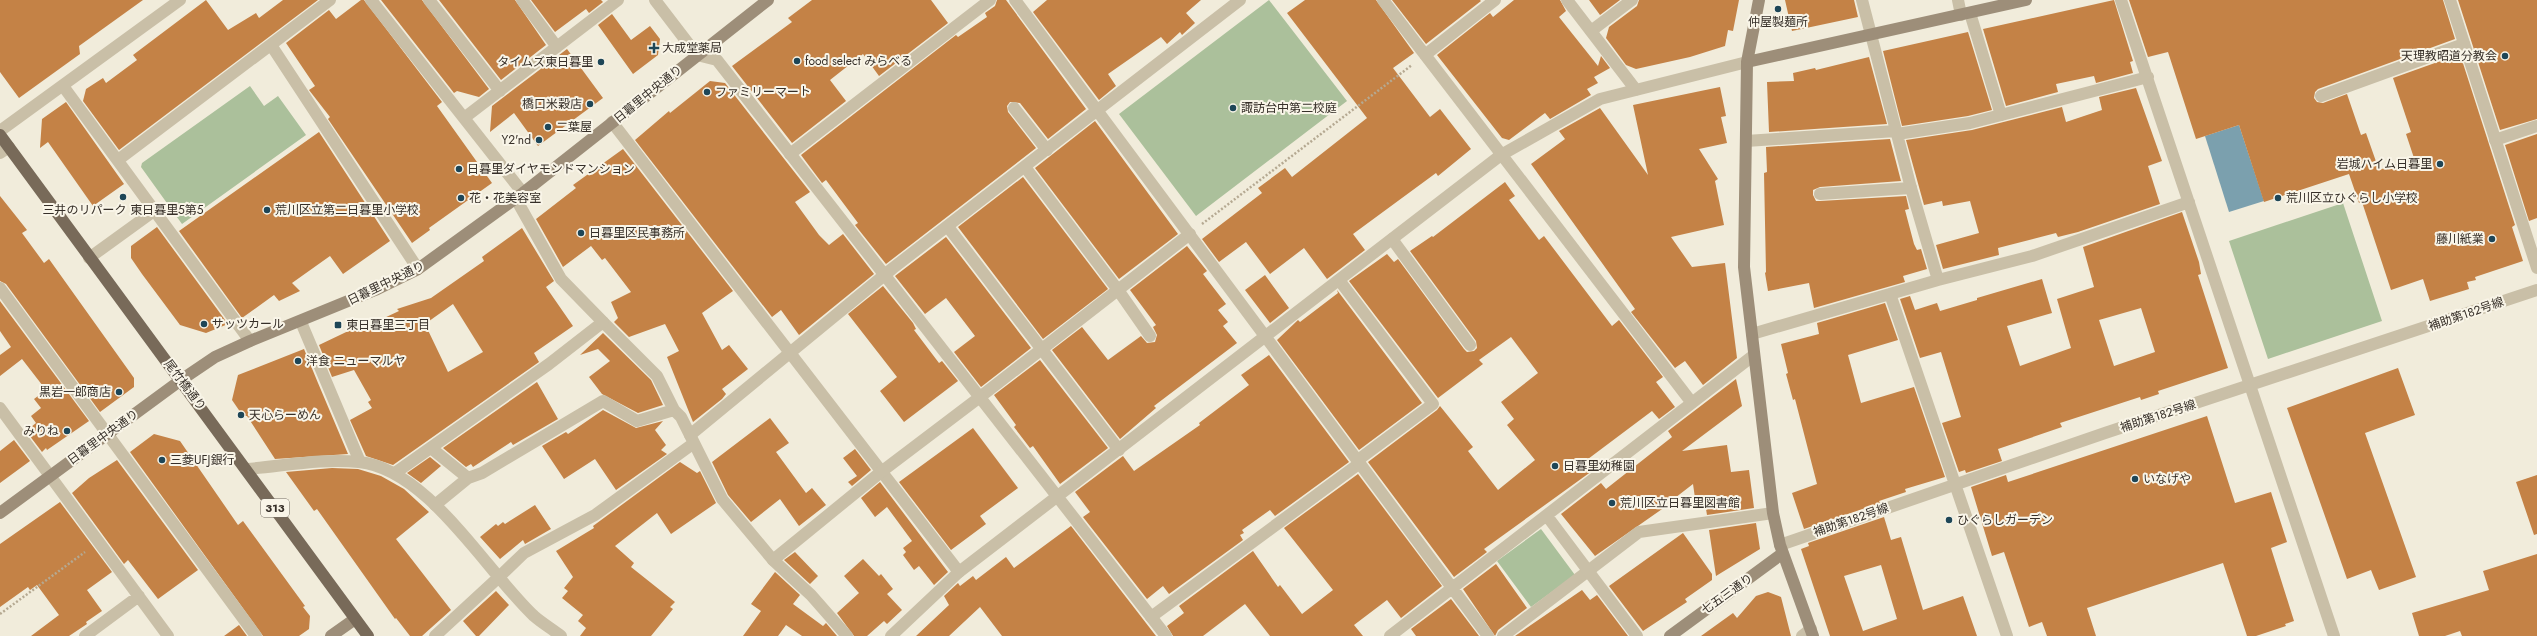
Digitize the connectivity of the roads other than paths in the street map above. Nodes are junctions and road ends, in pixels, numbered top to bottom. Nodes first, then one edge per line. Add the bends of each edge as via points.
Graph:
1 (180, 0) edge
2 (330, 0) edge
3 (372, 0) edge
4 (429, 0) edge
5 (522, 0) edge
6 (618, 0) edge
7 (655, 0) edge
8 (768, 0) edge
9 (990, 0) edge
10 (1016, 0) edge
11 (1240, 0) edge
12 (1383, 0) edge
13 (1495, 0) edge
14 (1567, 0) edge
15 (1632, 0) edge
16 (1759, 0) edge
17 (1862, 0) edge
18 (1958, 0) edge
19 (2026, 0) edge
20 (2121, 0) edge
21 (2450, 0) edge
22 (1965, 14) junction
23 (1591, 31) junction
24 (1870, 35) junction
25 (2464, 44) junction
26 (271, 45) junction
27 (557, 46) junction
28 (697, 55) junction
29 (1425, 55) junction
30 (1747, 62) junction
31 (2148, 77) junction
32 (63, 86) junction
33 (500, 90) junction
34 (1636, 90) junction
35 (2321, 96) dead end
36 (1014, 108) dead end
37 (1098, 111) junction
38 (2001, 115) junction
39 (464, 118) junction
40 (612, 122) junction
41 (2537, 126) edge
42 (0, 131) edge
43 (1897, 132) junction
44 (0, 135) edge
45 (2495, 140) junction
46 (1746, 141) junction
47 (4, 150) edge
48 (1047, 150) junction
49 (790, 154) junction
50 (1501, 155) junction
51 (118, 160) junction
52 (1025, 167) junction
53 (1911, 188) junction
54 (1820, 194) dead end
55 (519, 196) junction
56 (2189, 202) junction
57 (154, 211) junction
58 (948, 227) junction
59 (1190, 234) junction
60 (1392, 239) junction
61 (89, 258) junction
62 (2537, 268) edge
63 (418, 269) junction
64 (885, 275) junction
65 (1339, 280) junction
66 (1938, 280) junction
67 (0, 288) edge
68 (1118, 290) junction
69 (2537, 290) edge
70 (1890, 294) junction
71 (301, 322) junction
72 (603, 322) junction
73 (1752, 334) junction
74 (1150, 336) dead end
75 (1266, 336) junction
76 (250, 341) junction
77 (1470, 345) dead end
78 (1042, 348) junction
79 (789, 353) junction
80 (1754, 355) junction
81 (181, 380) junction
82 (2250, 387) junction
83 (980, 397) junction
84 (1692, 403) junction
85 (0, 408) edge
86 (674, 410) junction
87 (107, 434) junction
88 (692, 439) junction
89 (431, 448) junction
90 (1118, 450) junction
91 (360, 462) junction
92 (1359, 462) junction
93 (247, 470) junction
94 (881, 472) junction
95 (395, 473) junction
96 (50, 476) junction
97 (468, 478) junction
98 (1955, 485) junction
99 (1057, 497) junction
100 (435, 505) junction
101 (0, 513) edge
102 (1773, 513) junction
103 (1546, 516) junction
104 (1782, 549) junction
105 (773, 560) junction
106 (1588, 571) junction
107 (959, 572) junction
108 (499, 577) junction
109 (1452, 588) junction
110 (139, 596) junction
111 (1151, 617) junction
112 (355, 619) junction
113 (1809, 634) edge
114 (85, 636) edge
115 (168, 636) edge
116 (256, 636) edge
117 (331, 636) edge
118 (368, 636) edge
119 (434, 636) edge
120 (560, 636) edge
121 (847, 636) edge
122 (891, 636) edge
123 (1166, 636) edge
124 (1390, 636) edge
125 (1488, 636) edge
126 (1503, 636) edge
127 (1637, 636) edge
128 (1670, 636) edge
129 (2007, 636) edge
130 (2334, 636) edge

1 - 32 street
2 - 26 street
3 - 39 street
4 - 33 street
5 - 27 street
6 - 27 street
7 - 28 street
8 - 28 street, 日暮里中央通り
9 - 49 street
10 - 37 street
11 - 37 street
12 - 29 street
13 - 29 street
14 - 23 street
15 - 23 street
16 - 30 street
17 - 24 street
18 - 22 street
19 - 22 street
20 - 31 street
21 - 25 street
22 - 24 street
22 - 38 street
23 - 34 street
24 - 30 street
24 - 43 street
25 - 35 street
25 - 45 street
26 - 51 street
26 - 63 street
27 - 33 street
28 - 40 street, 日暮里中央通り
28 - 49 street via 717,60
29 - 50 street
30 - 34 street
30 - 46 street
31 - 38 street
31 - 56 street
32 - 42 street
32 - 51 street
33 - 39 street
34 - 50 street via 1600,99
36 - 48 street
37 - 48 street
37 - 59 street
38 - 43 street via 1970,123
39 - 55 street
40 - 55 street, 日暮里中央通り
40 - 79 street
41 - 45 street
43 - 46 street
43 - 53 street
44 - 47 main road, 尾竹橋通り / 313
45 - 62 street
46 - 73 street via 1744,267
47 - 61 main road, 尾竹橋通り / 313
48 - 52 street
49 - 64 street
50 - 60 street
50 - 84 street
51 - 57 street
52 - 58 street
52 - 68 street
53 - 54 street
53 - 66 street
55 - 63 street, 日暮里中央通り
55 - 72 street via 561,279
56 - 66 street via 2032,256
56 - 82 street
57 - 61 street
57 - 76 street
58 - 64 street
58 - 78 street
59 - 68 street
59 - 75 street
60 - 65 street
60 - 77 street
61 - 81 main road, 尾竹橋通り / 313
63 - 71 street, 日暮里中央通り
64 - 79 street
64 - 83 street
65 - 75 street
65 - 92 street via 1434,404
66 - 70 street
67 - 87 street
68 - 74 street
68 - 78 street
69 - 82 street, 補助第182号線
70 - 73 street
70 - 98 street
71 - 76 street, 日暮里中央通り
71 - 91 street
72 - 86 street via 657,376
72 - 89 street
73 - 80 street
75 - 90 street
75 - 92 street
76 - 81 street, 日暮里中央通り via 215,357
78 - 83 street
78 - 90 street
79 - 88 street
79 - 94 street
80 - 84 street
80 - 102 street
81 - 87 street, 日暮里中央通り
81 - 93 main road, 尾竹橋通り / 313
82 - 98 street, 補助第182号線
82 - 130 street
83 - 94 street
83 - 99 street
84 - 103 street
85 - 96 street
86 - 88 street via 681,417
86 - 97 street via 637,421 603,401 482,473
87 - 96 street, 日暮里中央通り
87 - 116 street
88 - 105 street via 722,499
88 - 108 street via 595,515 524,553
89 - 95 street
89 - 97 street
90 - 99 street
91 - 93 street via 324,461
91 - 95 street
92 - 109 street
92 - 111 street
93 - 112 main road, 尾竹橋通り / 313
94 - 105 street
94 - 107 street
95 - 100 street
96 - 101 street, 日暮里中央通り
96 - 110 street
97 - 100 street
98 - 104 street, 補助第182号線
98 - 129 street
99 - 107 street
99 - 111 street
100 - 108 street
102 - 104 street
102 - 106 street via 1639,532
103 - 106 street
103 - 109 street
104 - 113 street
104 - 128 street, 七五三通り
105 - 121 street via 811,595
106 - 126 street
106 - 127 street
107 - 122 street
108 - 119 street
108 - 120 street via 534,616
109 - 124 street
109 - 125 street
110 - 114 street
110 - 115 street
111 - 123 street
112 - 117 street
112 - 118 main road, 尾竹橋通り / 313

